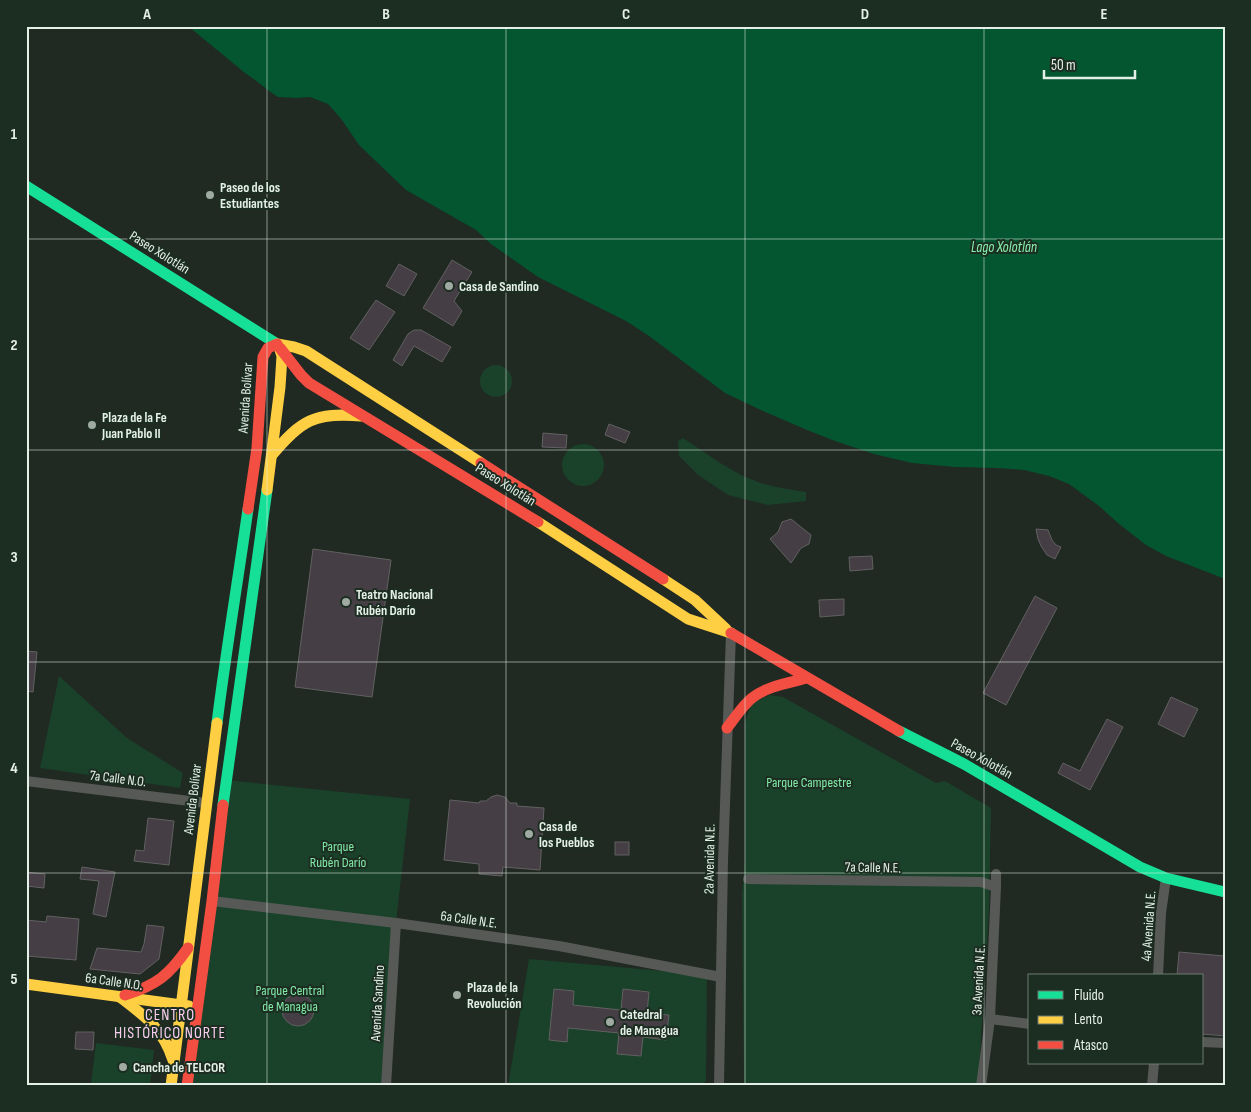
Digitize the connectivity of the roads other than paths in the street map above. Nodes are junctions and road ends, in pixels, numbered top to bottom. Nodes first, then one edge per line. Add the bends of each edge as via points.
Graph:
1 (26, 186) edge
2 (242, 322) junction
3 (277, 344) junction
4 (263, 357) junction
5 (365, 417) junction
6 (271, 455) junction
7 (731, 633) junction
8 (807, 678) junction
9 (727, 728) junction
10 (26, 781) edge
11 (206, 803) junction
12 (996, 874) dead end
13 (1166, 878) junction
14 (748, 879) dead end
15 (996, 887) junction
16 (1225, 892) edge
17 (212, 901) junction
18 (396, 923) junction
19 (190, 945) junction
20 (1158, 974) edge
21 (720, 977) junction
22 (26, 984) edge
23 (120, 997) junction
24 (182, 1005) junction
25 (198, 1007) junction
26 (990, 1019) junction
27 (1028, 1024) edge
28 (1204, 1042) edge
29 (1225, 1043) edge
30 (174, 1064) junction
31 (1154, 1064) edge
32 (171, 1086) edge
33 (188, 1086) edge
34 (386, 1086) edge
35 (719, 1086) edge
36 (981, 1086) edge
37 (1152, 1086) edge

1 - 2 street, Paseo Xolotlán
2 - 3 street, Paseo Xolotlán
2 - 4 street via 258,337
3 - 4 street, Avenida Bolívar via 268,348
3 - 5 street, Paseo Xolotlán via 309,382
3 - 6 street via 282,356
3 - 7 street, Paseo Xolotlán via 306,351 354,381 695,600
4 - 11 street, Avenida Bolívar via 257,448
5 - 6 street via 335,414 312,419 289,434
5 - 7 street, Paseo Xolotlán via 516,508 688,618
6 - 17 street
7 - 8 street, Paseo Xolotlán
7 - 9 street, 2a Avenida N.E.
8 - 9 street via 753,696
8 - 13 street, Paseo Xolotlán via 964,764 1140,867
9 - 21 street, 2a Avenida N.E.
10 - 11 street, 7a Calle N.O.
11 - 19 street, Avenida Bolívar
12 - 15 street, 3a Avenida N.E.
13 - 16 street, Paseo Xolotlán
13 - 20 street, 4a Avenida N.E.
14 - 15 street, 7a Calle N.E. via 982,882
15 - 26 street, 3a Avenida N.E.
17 - 18 street, 6a Calle N.E.
17 - 25 street
18 - 21 street, 6a Calle N.E. via 559,946
18 - 34 street, Avenida Sandino
19 - 23 street via 159,982
19 - 24 street, Avenida Bolívar
21 - 35 street, 2a Avenida N.E.
22 - 23 street, 6a Calle N.O.
23 - 24 street, 6a Calle N.O.
23 - 30 street via 158,1030 168,1044
24 - 25 street, 6a Calle N.O.
24 - 30 street, Avenida Bolívar
25 - 33 street
26 - 27 street
26 - 36 street, 3a Avenida N.E.
28 - 29 street
30 - 32 street, Avenida Bolívar
31 - 37 street

